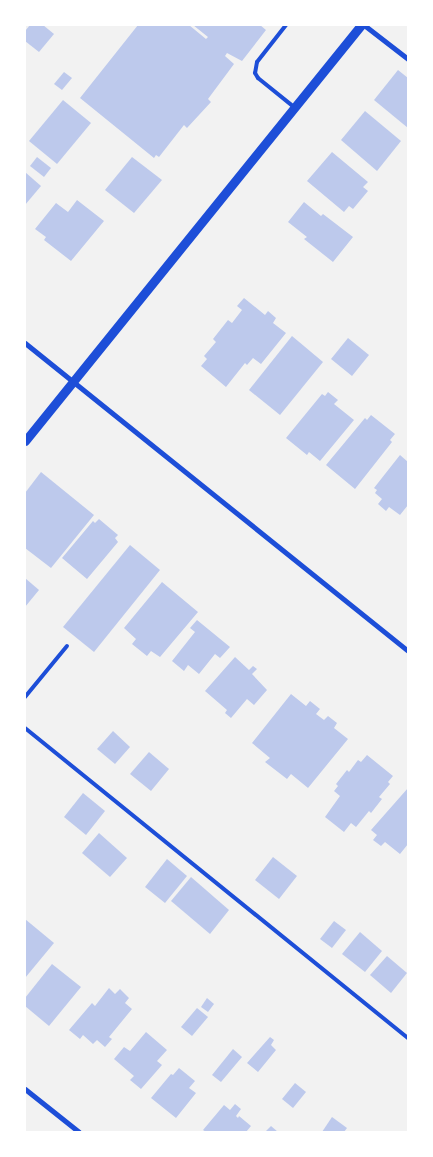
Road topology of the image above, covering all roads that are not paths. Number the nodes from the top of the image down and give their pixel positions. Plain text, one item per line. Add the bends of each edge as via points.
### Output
1 (286, 25) edge
2 (362, 25) edge
3 (408, 59) edge
4 (294, 107) junction
5 (25, 343) edge
6 (72, 382) junction
7 (25, 441) edge
8 (67, 646) dead end
9 (408, 651) edge
10 (25, 698) edge
11 (25, 729) edge
12 (408, 1038) edge
13 (25, 1089) edge
14 (79, 1132) edge

1 - 4 lane via 257,62 255,73
2 - 3 street
2 - 4 street
4 - 6 street
5 - 6 street
6 - 7 street
6 - 9 street
8 - 10 lane
11 - 12 lane
13 - 14 street

